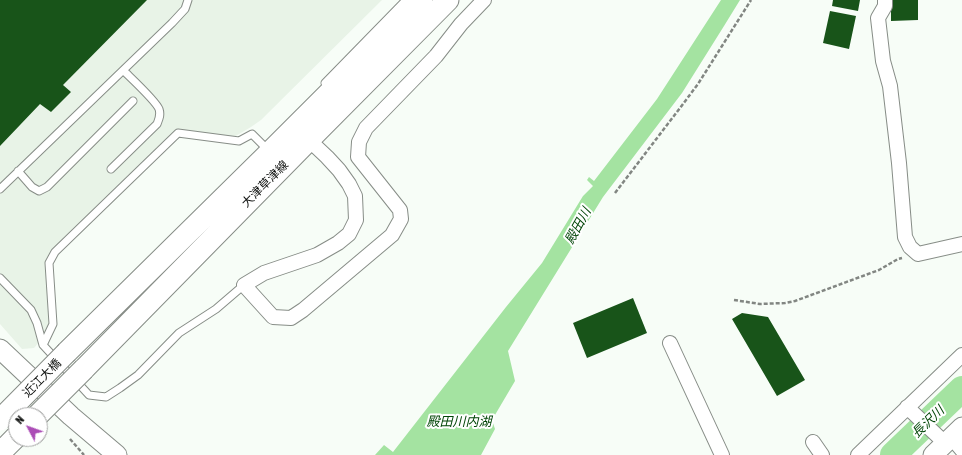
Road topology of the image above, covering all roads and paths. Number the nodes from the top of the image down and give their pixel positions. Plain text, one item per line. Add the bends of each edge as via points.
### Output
1 (188, 0) edge
2 (406, 0) edge
3 (422, 0) edge
4 (448, 0) edge
5 (484, 0) edge
6 (751, 0) edge
7 (885, 0) edge
8 (124, 70) junction
9 (319, 89) dead end
10 (311, 99) dead end
11 (133, 101) dead end
12 (304, 131) junction
13 (270, 152) junction
14 (111, 169) dead end
15 (18, 171) junction
16 (0, 189) edge
17 (615, 193) dead end
18 (962, 244) edge
19 (918, 254) junction
20 (0, 278) edge
21 (244, 285) junction
22 (734, 300) dead end
23 (670, 343) dead end
24 (43, 345) junction
25 (0, 349) edge
26 (67, 352) joint
27 (962, 355) edge
28 (84, 369) joint
29 (46, 407) edge
30 (910, 409) junction
31 (0, 420) edge
32 (813, 442) dead end
33 (949, 442) edge
34 (8, 445) edge
35 (0, 453) edge
36 (117, 455) edge
37 (722, 455) edge
38 (822, 455) edge
39 (858, 455) edge

1 - 8 lane via 172,23
2 - 9 lane
3 - 12 main road, 大津草津線
4 - 12 main road, 大津草津線
5 - 21 street via 436,56 366,128 358,142 358,157 400,210 402,219 392,235 292,318 273,318
6 - 17 path via 698,84
7 - 19 street via 885,6 878,18 883,61 890,86 905,237 910,247
8 - 14 lane via 153,100 160,116 157,124
8 - 15 lane
10 - 12 lane
11 - 15 lane via 47,187 39,191
12 - 13 main road, 大津草津線
12 - 21 street via 349,184 355,196 356,220 349,234 338,243 317,255 264,273
12 - 28 main road, 大津草津線
13 - 24 lane via 252,134 240,141 178,133 55,252 48,263 53,324
13 - 26 main road, 大津草津線
15 - 16 lane
18 - 19 street
19 - 22 path via 898,259 879,270 795,301 760,304
20 - 24 lane via 31,310 38,323
21 - 24 lane via 216,309 179,333 138,375 106,396 90,395
23 - 37 street
25 - 36 main road
26 - 31 main road, 近江大橋, bridge
27 - 30 street
28 - 29 main road, 近江大橋, bridge
30 - 33 street
30 - 39 street
32 - 38 street
34 - 35 main road

